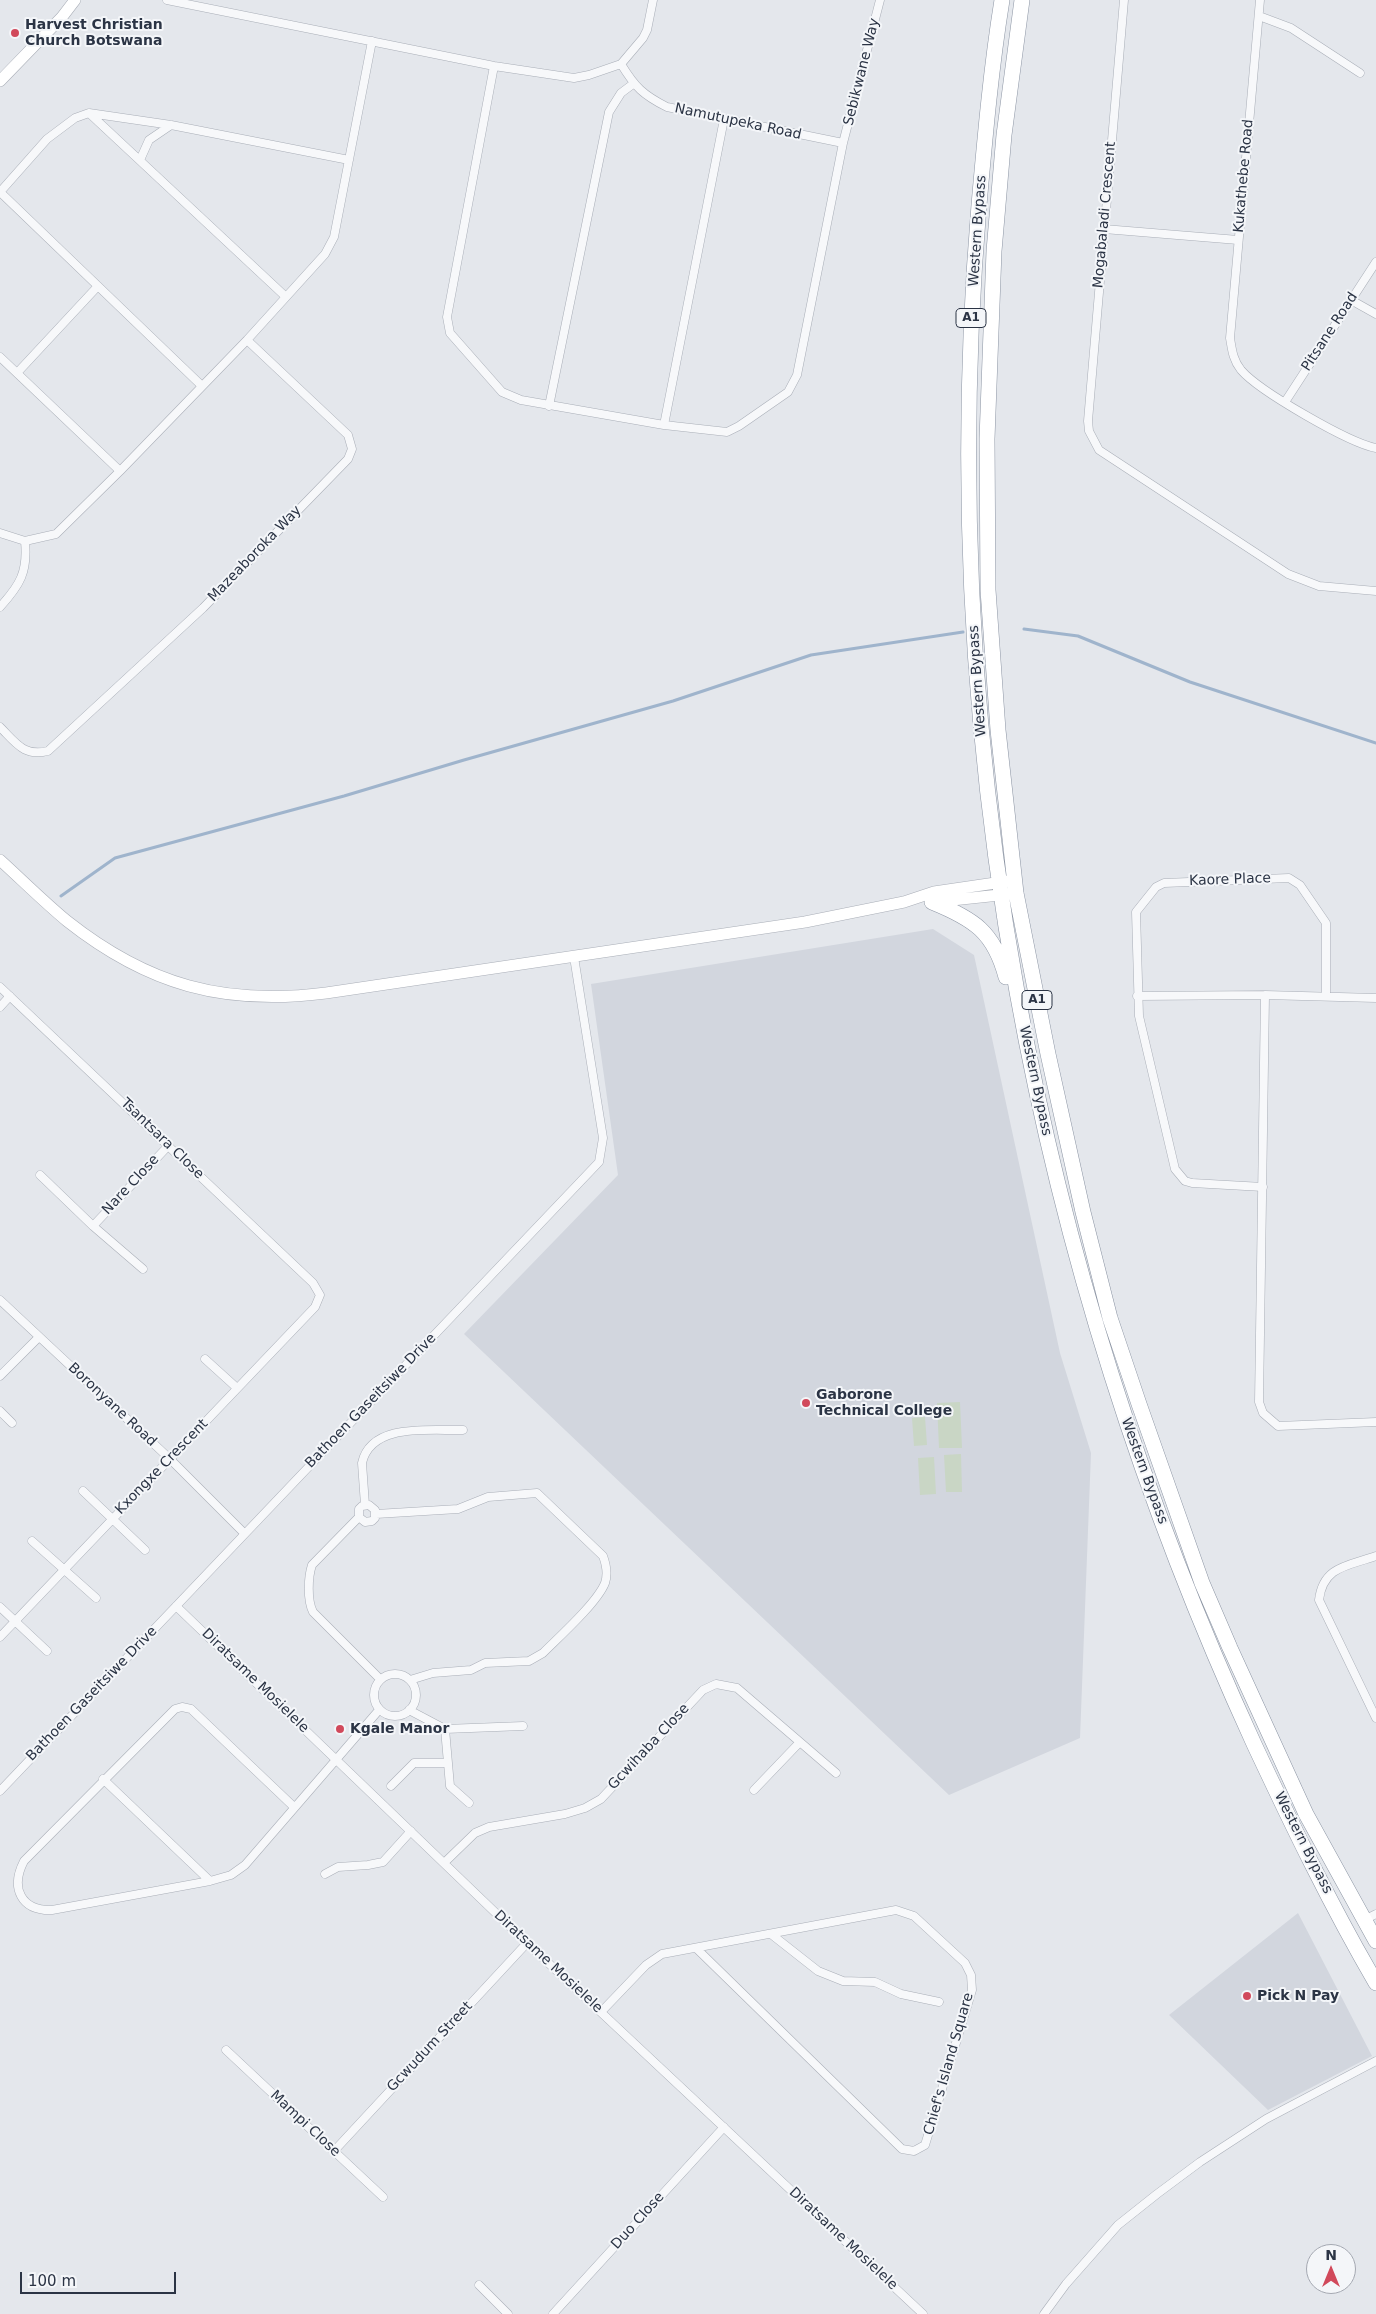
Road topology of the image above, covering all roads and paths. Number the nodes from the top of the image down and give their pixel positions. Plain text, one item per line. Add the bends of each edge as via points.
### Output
1 (75, 0) edge
2 (167, 0) edge
3 (653, 0) edge
4 (880, 0) edge
5 (1002, 0) edge
6 (1022, 0) edge
7 (1124, 0) edge
8 (1260, 0) edge
9 (1259, 16) junction
10 (372, 41) junction
11 (621, 64) junction
12 (494, 66) junction
13 (1360, 73) dead end
14 (0, 81) edge
15 (633, 84) junction
16 (89, 113) junction
17 (724, 119) junction
18 (171, 125) junction
19 (843, 144) junction
20 (140, 160) junction
21 (349, 160) junction
22 (0, 192) edge
23 (1104, 229) junction
24 (1238, 240) junction
25 (1376, 262) edge
26 (98, 286) junction
27 (286, 297) junction
28 (1351, 300) junction
29 (1376, 314) edge
30 (248, 340) junction
31 (0, 357) edge
32 (18, 373) junction
33 (202, 386) junction
34 (1285, 402) junction
35 (549, 406) junction
36 (664, 425) junction
37 (1376, 448) edge
38 (120, 471) junction
39 (0, 533) edge
40 (25, 541) junction
41 (1376, 591) edge
42 (0, 607) edge
43 (0, 727) edge
44 (0, 860) edge
45 (1016, 887) junction
46 (999, 889) junction
47 (904, 902) junction
48 (932, 902) junction
49 (574, 957) junction
50 (0, 987) edge
51 (1265, 995) junction
52 (10, 996) junction
53 (1137, 996) junction
54 (1326, 996) junction
55 (1376, 998) edge
56 (0, 1006) edge
57 (1029, 1058) junction
58 (169, 1145) junction
59 (40, 1175) dead end
60 (1263, 1187) junction
61 (93, 1226) junction
62 (143, 1269) dead end
63 (320, 1295) joint
64 (0, 1300) edge
65 (39, 1337) junction
66 (205, 1360) dead end
67 (0, 1376) edge
68 (237, 1388) junction
69 (0, 1411) edge
70 (1376, 1422) edge
71 (12, 1423) dead end
72 (463, 1430) dead end
73 (170, 1459) junction
74 (83, 1491) dead end
75 (365, 1505) junction
76 (376, 1514) junction
77 (359, 1517) junction
78 (113, 1518) junction
79 (244, 1534) junction
80 (32, 1541) dead end
81 (145, 1550) dead end
82 (1376, 1556) edge
83 (64, 1569) junction
84 (96, 1598) dead end
85 (176, 1606) junction
86 (0, 1607) edge
87 (15, 1621) junction
88 (0, 1637) edge
89 (47, 1651) dead end
90 (380, 1679) junction
91 (410, 1680) junction
92 (379, 1710) junction
93 (410, 1710) junction
94 (1376, 1718) edge
95 (523, 1726) dead end
96 (445, 1729) junction
97 (799, 1743) junction
98 (336, 1759) junction
99 (447, 1763) junction
100 (836, 1773) dead end
101 (103, 1779) junction
102 (391, 1786) dead end
103 (754, 1790) dead end
104 (0, 1791) edge
105 (469, 1803) dead end
106 (294, 1807) junction
107 (411, 1831) junction
108 (444, 1863) junction
109 (325, 1874) dead end
110 (210, 1881) junction
111 (1370, 1917) edge
112 (771, 1934) junction
113 (1376, 1941) edge
114 (527, 1943) junction
115 (696, 1948) junction
116 (1366, 1966) junction
117 (1376, 1983) edge
118 (1376, 1992) edge
119 (939, 2002) dead end
120 (601, 2012) junction
121 (226, 2050) dead end
122 (1376, 2061) edge
123 (724, 2127) junction
124 (334, 2151) junction
125 (383, 2197) dead end
126 (479, 2285) dead end
127 (508, 2314) edge
128 (553, 2314) edge
129 (923, 2314) edge
130 (1044, 2314) edge

1 - 14 street
2 - 10 street
3 - 11 street via 647,30
4 - 19 street, Sebikwane Way
5 - 46 highway, Western Bypass / A1 via 976,250 968,438 971,590 981,730
6 - 45 highway, Western Bypass / A1 via 1004,135 994,251 987,439 989,600 998,730
7 - 23 street, Mogabaladi Crescent
8 - 9 street, Kukathebe Road
9 - 13 street via 1291,28
9 - 24 street, Kukathebe Road
10 - 12 street
10 - 21 street
11 - 12 street via 574,78
11 - 15 street, Namutupeka Road
12 - 35 street, Sebikwane Way via 446,317 447,326 502,392
15 - 17 street, Namutupeka Road via 648,98 667,108
15 - 35 street via 621,94 609,112
16 - 18 street
16 - 20 street
16 - 22 street via 74,118 47,139
17 - 19 street, Namutupeka Road
17 - 36 street
18 - 20 street via 149,140
18 - 21 street
19 - 36 street, Sebikwane Way via 794,384 788,392 727,432
20 - 27 street
21 - 27 street via 334,237 325,254
22 - 26 street
23 - 24 street
23 - 41 street, Mogabaladi Crescent via 1088,421 1089,431 1099,450 1288,574 1319,586
24 - 34 street, Kukathebe Road via 1230,338 1232,352 1242,371
25 - 28 street, Pitsane Road
26 - 32 street
26 - 33 street
27 - 30 street
28 - 29 street
28 - 34 street, Pitsane Road
30 - 33 street
30 - 43 street, Mazeaboroka Way via 348,435 352,450 348,459 203,608 48,751 28,752
31 - 32 street
32 - 38 street
33 - 38 street
34 - 37 street via 1351,440
35 - 36 street, Sebikwane Way
38 - 40 street via 56,534
39 - 40 street
40 - 42 street via 27,558 23,576
44 - 49 street via 67,920 110,950 154,974 200,990 248,997 300,996
45 - 46 street
45 - 111 highway, Western Bypass / A1 via 1065,1134 1110,1318 1136,1396 1202,1583 1223,1632 1306,1814
46 - 47 street via 934,892
46 - 48 street
46 - 57 highway, Western Bypass / A1
47 - 48 street
47 - 49 street via 804,922
48 - 57 highway via 974,921 986,932 1002,961
49 - 79 street, Bathoen Gaseitsiwe Drive via 604,1138 598,1162
50 - 52 street, Tsantsara Close
51 - 53 street
51 - 54 street
51 - 60 street
52 - 56 street
52 - 58 street, Tsantsara Close
53 - 54 street, Kaore Place via 1136,912 1156,887 1164,883 1289,878 1300,885 1326,923
53 - 60 street, Kaore Place via 1141,1027 1175,1169 1192,1183
54 - 55 street
57 - 116 highway, Western Bypass / A1 via 1065,1216 1096,1328 1186,1588 1290,1821
58 - 61 street, Nare Close
58 - 63 street, Tsantsara Close via 312,1283
59 - 61 street, Nare Close
60 - 70 street via 1259,1402 1262,1413 1278,1426
61 - 62 street, Nare Close
63 - 68 street, Kxongxe Crescent via 315,1307
64 - 65 street, Boronyane Road
65 - 67 street
65 - 73 street, Boronyane Road
66 - 68 street
68 - 73 street, Kxongxe Crescent
69 - 71 street
72 - 75 street via 392,1433 381,1438 371,1446 362,1463
73 - 78 street, Kxongxe Crescent
73 - 79 street, Boronyane Road
74 - 78 street
75 - 76 street via 373,1507
75 - 77 street via 359,1509
76 - 77 street via 369,1522
76 - 91 street via 458,1509 488,1497 538,1493 603,1556 606,1563 606,1578 598,1595 537,1658 485,1663 471,1670 433,1673
77 - 90 street via 312,1565 310,1606
78 - 81 street
78 - 83 street, Kxongxe Crescent
79 - 85 street, Bathoen Gaseitsiwe Drive
80 - 83 street
82 - 94 street via 1330,1573 1320,1588 1319,1600
83 - 84 street
83 - 87 street, Kxongxe Crescent
85 - 98 street, Diratsame Mosielele
85 - 104 street, Bathoen Gaseitsiwe Drive
86 - 87 street
87 - 88 street, Kxongxe Crescent
87 - 89 street
90 - 91 street via 396,1674
90 - 92 street via 373,1694
91 - 93 street via 416,1696
92 - 93 street via 394,1716
92 - 98 street
93 - 96 street
95 - 96 street
96 - 99 street
97 - 100 street, Gcwihaba Close
97 - 103 street
97 - 108 street, Gcwihaba Close via 738,1688 716,1684 703,1690 601,1799 565,1814 489,1827 475,1833
98 - 106 street
98 - 107 street, Diratsame Mosielele
99 - 102 street via 414,1763
99 - 105 street via 450,1786
101 - 106 street via 174,1709 182,1707 190,1709
101 - 110 street
101 - 110 street via 24,1861 17,1886 28,1905 52,1910
106 - 110 street via 245,1864 230,1875
107 - 108 street, Diratsame Mosielele
107 - 109 street via 383,1862 338,1867
108 - 114 street, Diratsame Mosielele
111 - 113 highway, Western Bypass / A1
112 - 115 street, Chief's Island Square
112 - 115 street, Chief's Island Square via 896,1910 914,1916 965,1962 971,1975 972,1990 925,2145 914,2151 902,2149
112 - 119 street via 818,1971 844,1981 875,1982 901,1994
114 - 120 street, Diratsame Mosielele
114 - 124 street, Gcwudum Street
115 - 120 street, Chief's Island Square via 662,1954 646,1965
116 - 117 highway, Western Bypass / A1
116 - 118 street
120 - 123 street, Diratsame Mosielele
121 - 124 street, Mampi Close
122 - 130 street via 1266,2119 1157,2194 1118,2225
123 - 128 street, Duo Close
123 - 129 street, Diratsame Mosielele
124 - 125 street, Mampi Close
126 - 127 street

